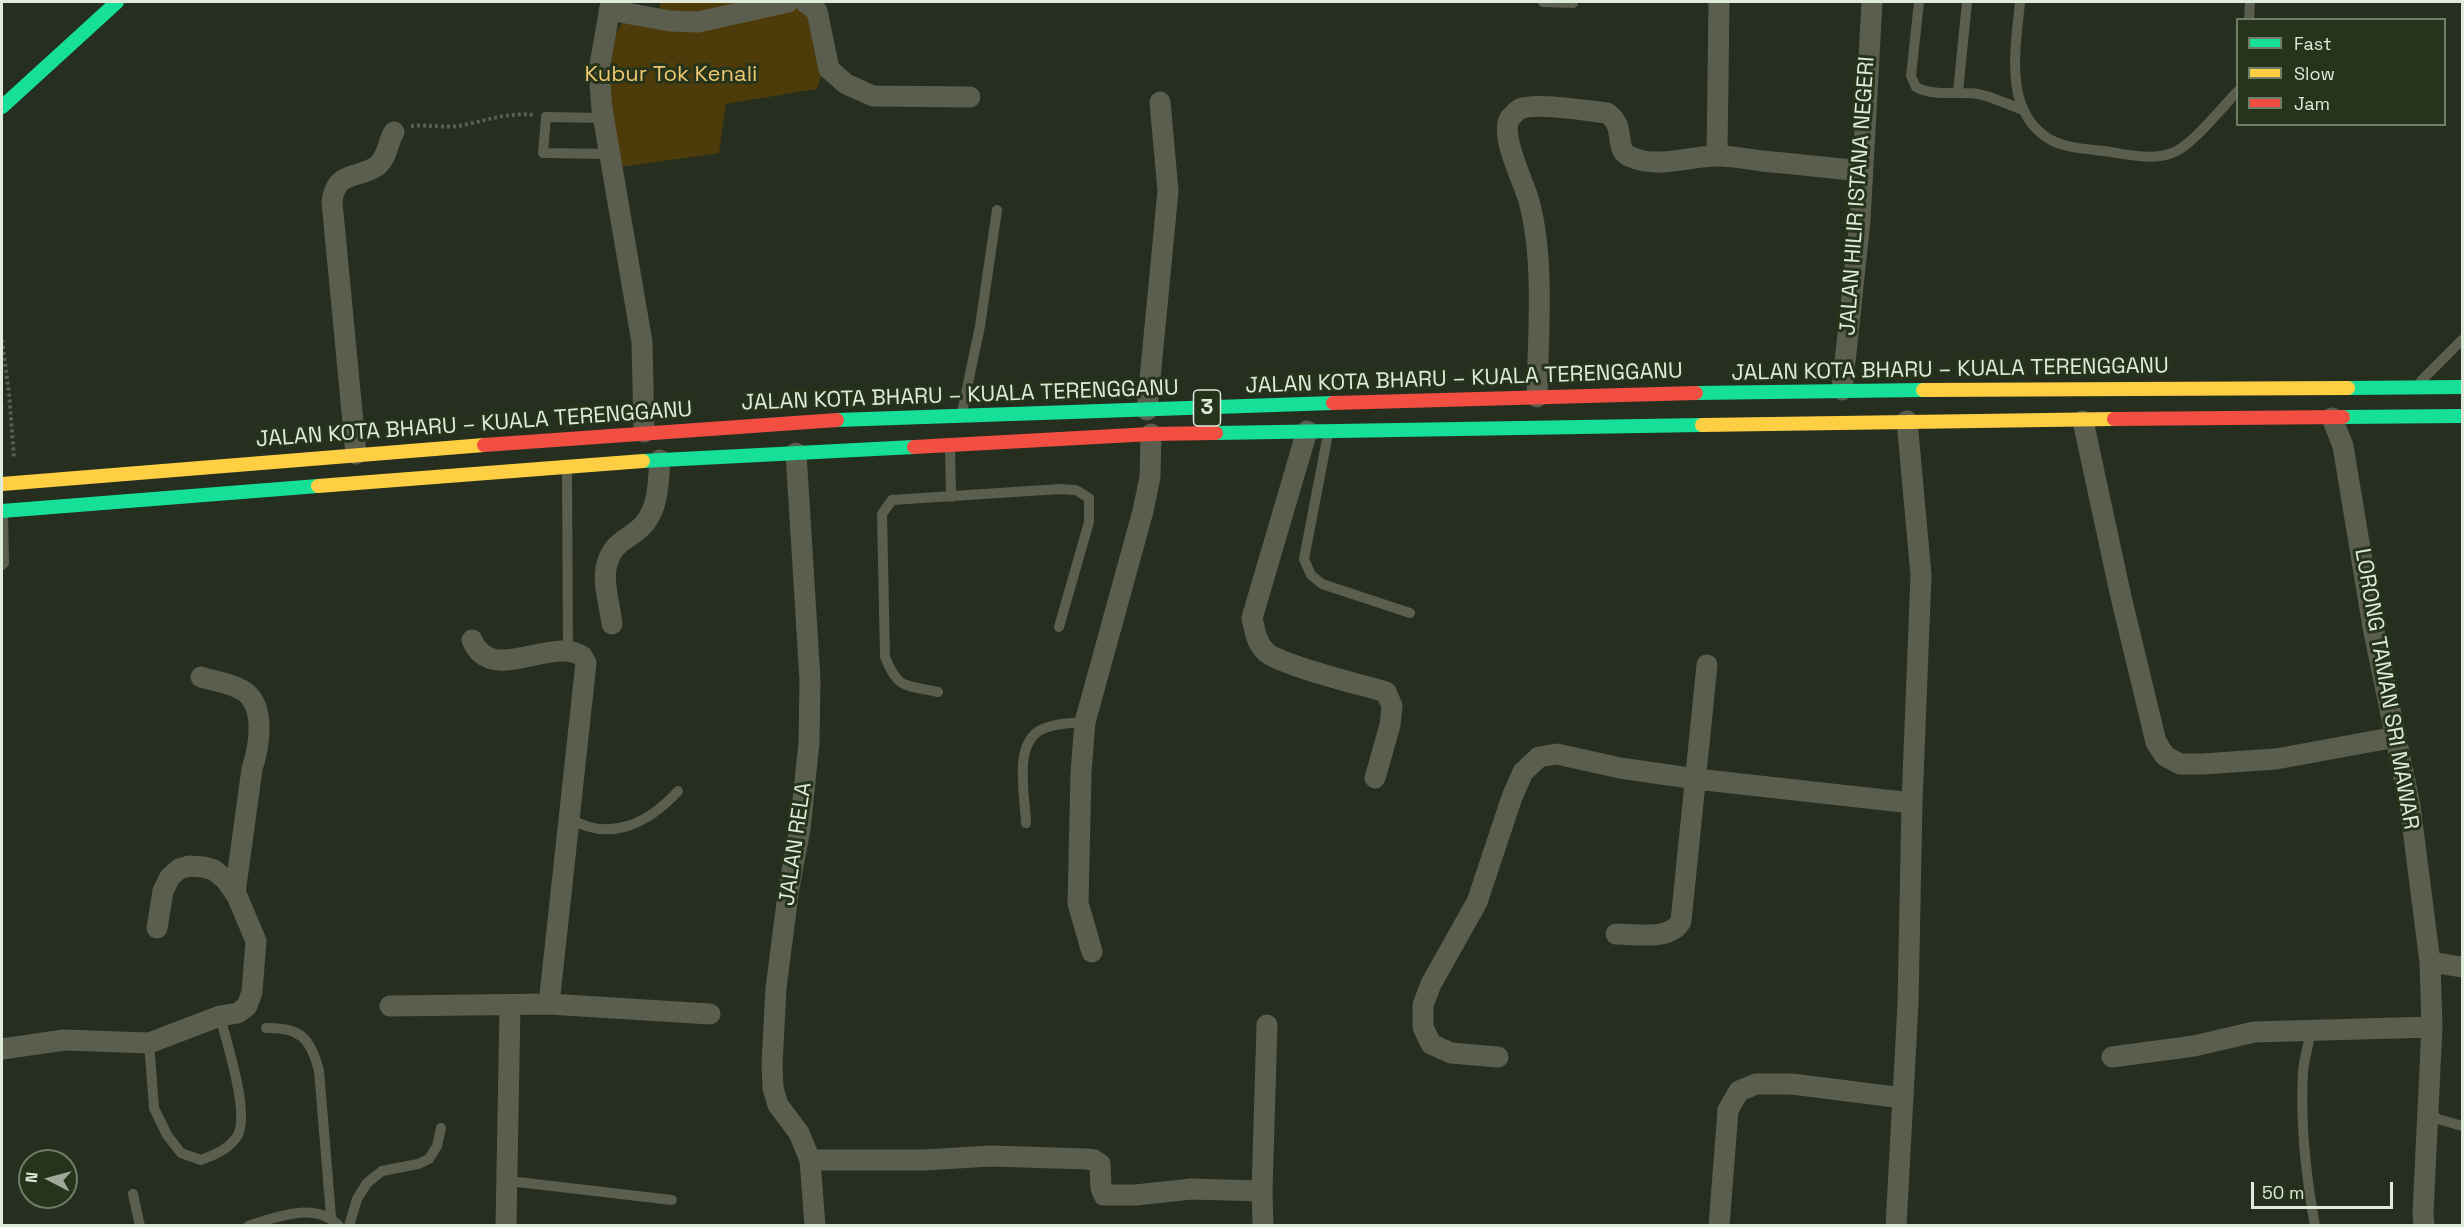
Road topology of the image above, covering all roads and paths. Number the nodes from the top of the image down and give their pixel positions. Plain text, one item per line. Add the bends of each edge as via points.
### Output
1 (117, 2) edge
2 (788, 2) edge
3 (805, 2) edge
4 (1543, 2) edge
5 (1719, 2) edge
6 (1872, 2) edge
7 (1919, 2) edge
8 (1966, 2) edge
9 (2020, 2) edge
10 (2250, 2) edge
11 (1573, 3) edge
12 (610, 6) edge
13 (2249, 18) edge
14 (1958, 92) junction
15 (2236, 93) edge
16 (970, 98) dead end
17 (1160, 102) dead end
18 (2, 107) edge
19 (2023, 110) junction
20 (546, 117) junction
21 (604, 118) junction
22 (394, 132) joint
23 (610, 154) junction
24 (1717, 156) junction
25 (1863, 171) junction
26 (997, 210) dead end
27 (2, 340) edge
28 (2463, 340) edge
29 (2415, 387) junction
30 (2463, 387) edge
31 (1842, 390) junction
32 (1537, 397) junction
33 (1147, 410) junction
34 (961, 416) junction
35 (2463, 416) edge
36 (2414, 417) junction
37 (2332, 418) junction
38 (1907, 421) junction
39 (2083, 421) junction
40 (1328, 430) junction
41 (1307, 431) junction
42 (644, 432) junction
43 (1151, 434) junction
44 (950, 444) junction
45 (796, 453) junction
46 (356, 454) junction
47 (660, 460) junction
48 (567, 467) junction
49 (16, 483) junction
50 (2, 484) edge
51 (951, 497) junction
52 (2, 510) edge
53 (2, 532) edge
54 (2, 565) edge
55 (1410, 613) dead end
56 (612, 624) dead end
57 (1059, 627) dead end
58 (472, 640) dead end
59 (568, 651) junction
60 (1707, 665) dead end
61 (201, 677) dead end
62 (938, 692) dead end
63 (1085, 722) junction
64 (2396, 737) junction
65 (1375, 778) dead end
66 (1696, 779) junction
67 (678, 791) dead end
68 (1912, 802) junction
69 (569, 818) junction
70 (1026, 823) dead end
71 (235, 893) junction
72 (157, 928) dead end
73 (1616, 934) dead end
74 (1092, 952) dead end
75 (2430, 962) junction
76 (2463, 967) edge
77 (549, 1004) junction
78 (510, 1005) junction
79 (390, 1006) dead end
80 (710, 1014) dead end
81 (220, 1016) junction
82 (1267, 1025) dead end
83 (2432, 1027) junction
84 (266, 1028) dead end
85 (2311, 1030) junction
86 (149, 1043) junction
87 (2, 1049) edge
88 (1498, 1057) dead end
89 (2112, 1058) dead end
90 (1903, 1098) junction
91 (2428, 1111) junction
92 (2463, 1126) edge
93 (441, 1128) dead end
94 (810, 1160) junction
95 (509, 1181) junction
96 (1262, 1191) junction
97 (133, 1194) dead end
98 (672, 1200) dead end
99 (331, 1216) junction
100 (140, 1226) edge
101 (248, 1226) edge
102 (339, 1226) edge
103 (349, 1226) edge
104 (506, 1226) edge
105 (815, 1226) edge
106 (1263, 1226) edge
107 (1719, 1226) edge
108 (1896, 1226) edge
109 (2315, 1226) edge
110 (2424, 1226) edge

1 - 18 main road
2 - 12 street via 698,22 670,21
3 - 16 street via 817,10 828,69 846,84 873,96
4 - 11 lane
5 - 24 street
6 - 25 street, JALAN HILIR ISTANA NEGERI
7 - 14 lane via 1911,76 1916,87 1925,92
8 - 14 lane
9 - 19 lane via 2014,59 2016,88
10 - 13 lane
12 - 21 street via 599,70
14 - 19 lane
15 - 19 lane via 2184,147 2157,156 2071,147 2037,130
17 - 33 street via 1168,191
20 - 21 lane
20 - 22 path via 518,114 462,126 404,127
20 - 23 lane via 543,153
21 - 23 street
22 - 46 street via 386,156 376,166 342,179 333,189
23 - 42 street via 642,342
24 - 25 street
24 - 32 street via 1659,162 1628,156 1620,146 1615,118 1606,113 1534,106 1520,109 1509,119 1506,133 1535,225
25 - 31 street, JALAN HILIR ISTANA NEGERI
26 - 34 lane via 980,326
27 - 49 path
28 - 29 lane
29 - 30 main road, JALAN KOTA BHARU – KUALA TERENGGANU / 3
29 - 31 main road, JALAN KOTA BHARU – KUALA TERENGGANU / 3
29 - 36 street
31 - 32 main road, JALAN KOTA BHARU – KUALA TERENGGANU / 3
32 - 33 main road, JALAN KOTA BHARU – KUALA TERENGGANU / 3
33 - 34 main road, JALAN KOTA BHARU – KUALA TERENGGANU / 3
34 - 42 main road, JALAN KOTA BHARU – KUALA TERENGGANU / 3
35 - 36 main road, JALAN KOTA BHARU – KUALA TERENGGANU / 3
36 - 37 main road, JALAN KOTA BHARU – KUALA TERENGGANU / 3
37 - 39 main road, JALAN KOTA BHARU – KUALA TERENGGANU / 3
37 - 64 street, LORONG TAMAN SRI MAWAR via 2343,446
38 - 39 main road, JALAN KOTA BHARU – KUALA TERENGGANU / 3
38 - 40 main road, JALAN KOTA BHARU – KUALA TERENGGANU / 3
38 - 68 street via 1921,574
39 - 64 street via 2153,731 2164,756 2180,764 2276,759
40 - 41 main road, JALAN KOTA BHARU – KUALA TERENGGANU / 3
40 - 55 lane via 1304,559 1311,575 1322,584
41 - 43 main road, JALAN KOTA BHARU – KUALA TERENGGANU / 3
41 - 65 street via 1252,618 1256,638 1266,652 1386,692 1392,706 1390,725
42 - 46 main road, JALAN KOTA BHARU – KUALA TERENGGANU / 3
43 - 44 main road, JALAN KOTA BHARU – KUALA TERENGGANU / 3
43 - 63 street via 1150,477 1143,511
44 - 45 main road, JALAN KOTA BHARU – KUALA TERENGGANU / 3
44 - 51 lane
45 - 47 main road, JALAN KOTA BHARU – KUALA TERENGGANU / 3
45 - 94 street, JALAN RELA via 810,680 810,743 776,988 772,1065 778,1105 799,1133
46 - 49 main road, JALAN KOTA BHARU – KUALA TERENGGANU / 3
47 - 48 main road, JALAN KOTA BHARU – KUALA TERENGGANU / 3
47 - 56 street via 653,510 644,525 622,540 609,561 605,583
48 - 52 main road, JALAN KOTA BHARU – KUALA TERENGGANU / 3
48 - 59 lane
49 - 50 main road, JALAN KOTA BHARU – KUALA TERENGGANU / 3
51 - 57 lane via 1059,489 1076,490 1089,498 1089,522
51 - 62 lane via 892,500 882,514 885,657 893,677 905,685
52 - 53 lane
52 - 54 lane
58 - 59 street via 476,650 497,660
59 - 69 street via 582,656 587,670
60 - 66 street
61 - 71 street via 243,690 253,703 260,724
63 - 70 lane via 1048,727 1028,740 1023,753
63 - 74 street via 1078,903
64 - 75 street, LORONG TAMAN SRI MAWAR via 2410,806
66 - 68 street
66 - 73 street via 1682,913 1677,928 1666,933
66 - 88 street via 1557,754 1539,757 1523,772 1478,902 1423,1005 1423,1027 1431,1044 1450,1053
67 - 69 lane via 634,825 599,830
68 - 90 street
69 - 77 street
71 - 72 street via 214,870 189,866 179,869 163,891
71 - 81 street via 256,941 252,992 247,1006
75 - 76 street
75 - 83 street, LORONG TAMAN SRI MAWAR
77 - 78 street
77 - 80 street
78 - 79 street
78 - 95 street
81 - 86 street
81 - 86 lane via 243,1114 238,1137 220,1153 201,1160 181,1153 167,1135 154,1108
82 - 96 street
83 - 85 street
83 - 91 street, LORONG TAMAN SRI MAWAR
84 - 99 lane via 298,1033 315,1053
85 - 89 street via 2254,1032
85 - 109 lane via 2303,1070 2302,1117
86 - 87 street via 64,1040
90 - 107 street via 1792,1084 1756,1084 1739,1091 1728,1110
90 - 108 street
91 - 92 lane via 2438,1119
91 - 110 street, LORONG TAMAN SRI MAWAR
93 - 103 lane via 429,1159 382,1171 367,1183 357,1199
94 - 96 street via 991,1156 1086,1159 1100,1164 1104,1195 1191,1189
94 - 105 street, JALAN RELA
95 - 98 lane
95 - 104 street
96 - 106 street
97 - 100 lane
99 - 101 lane via 295,1212
99 - 102 lane

